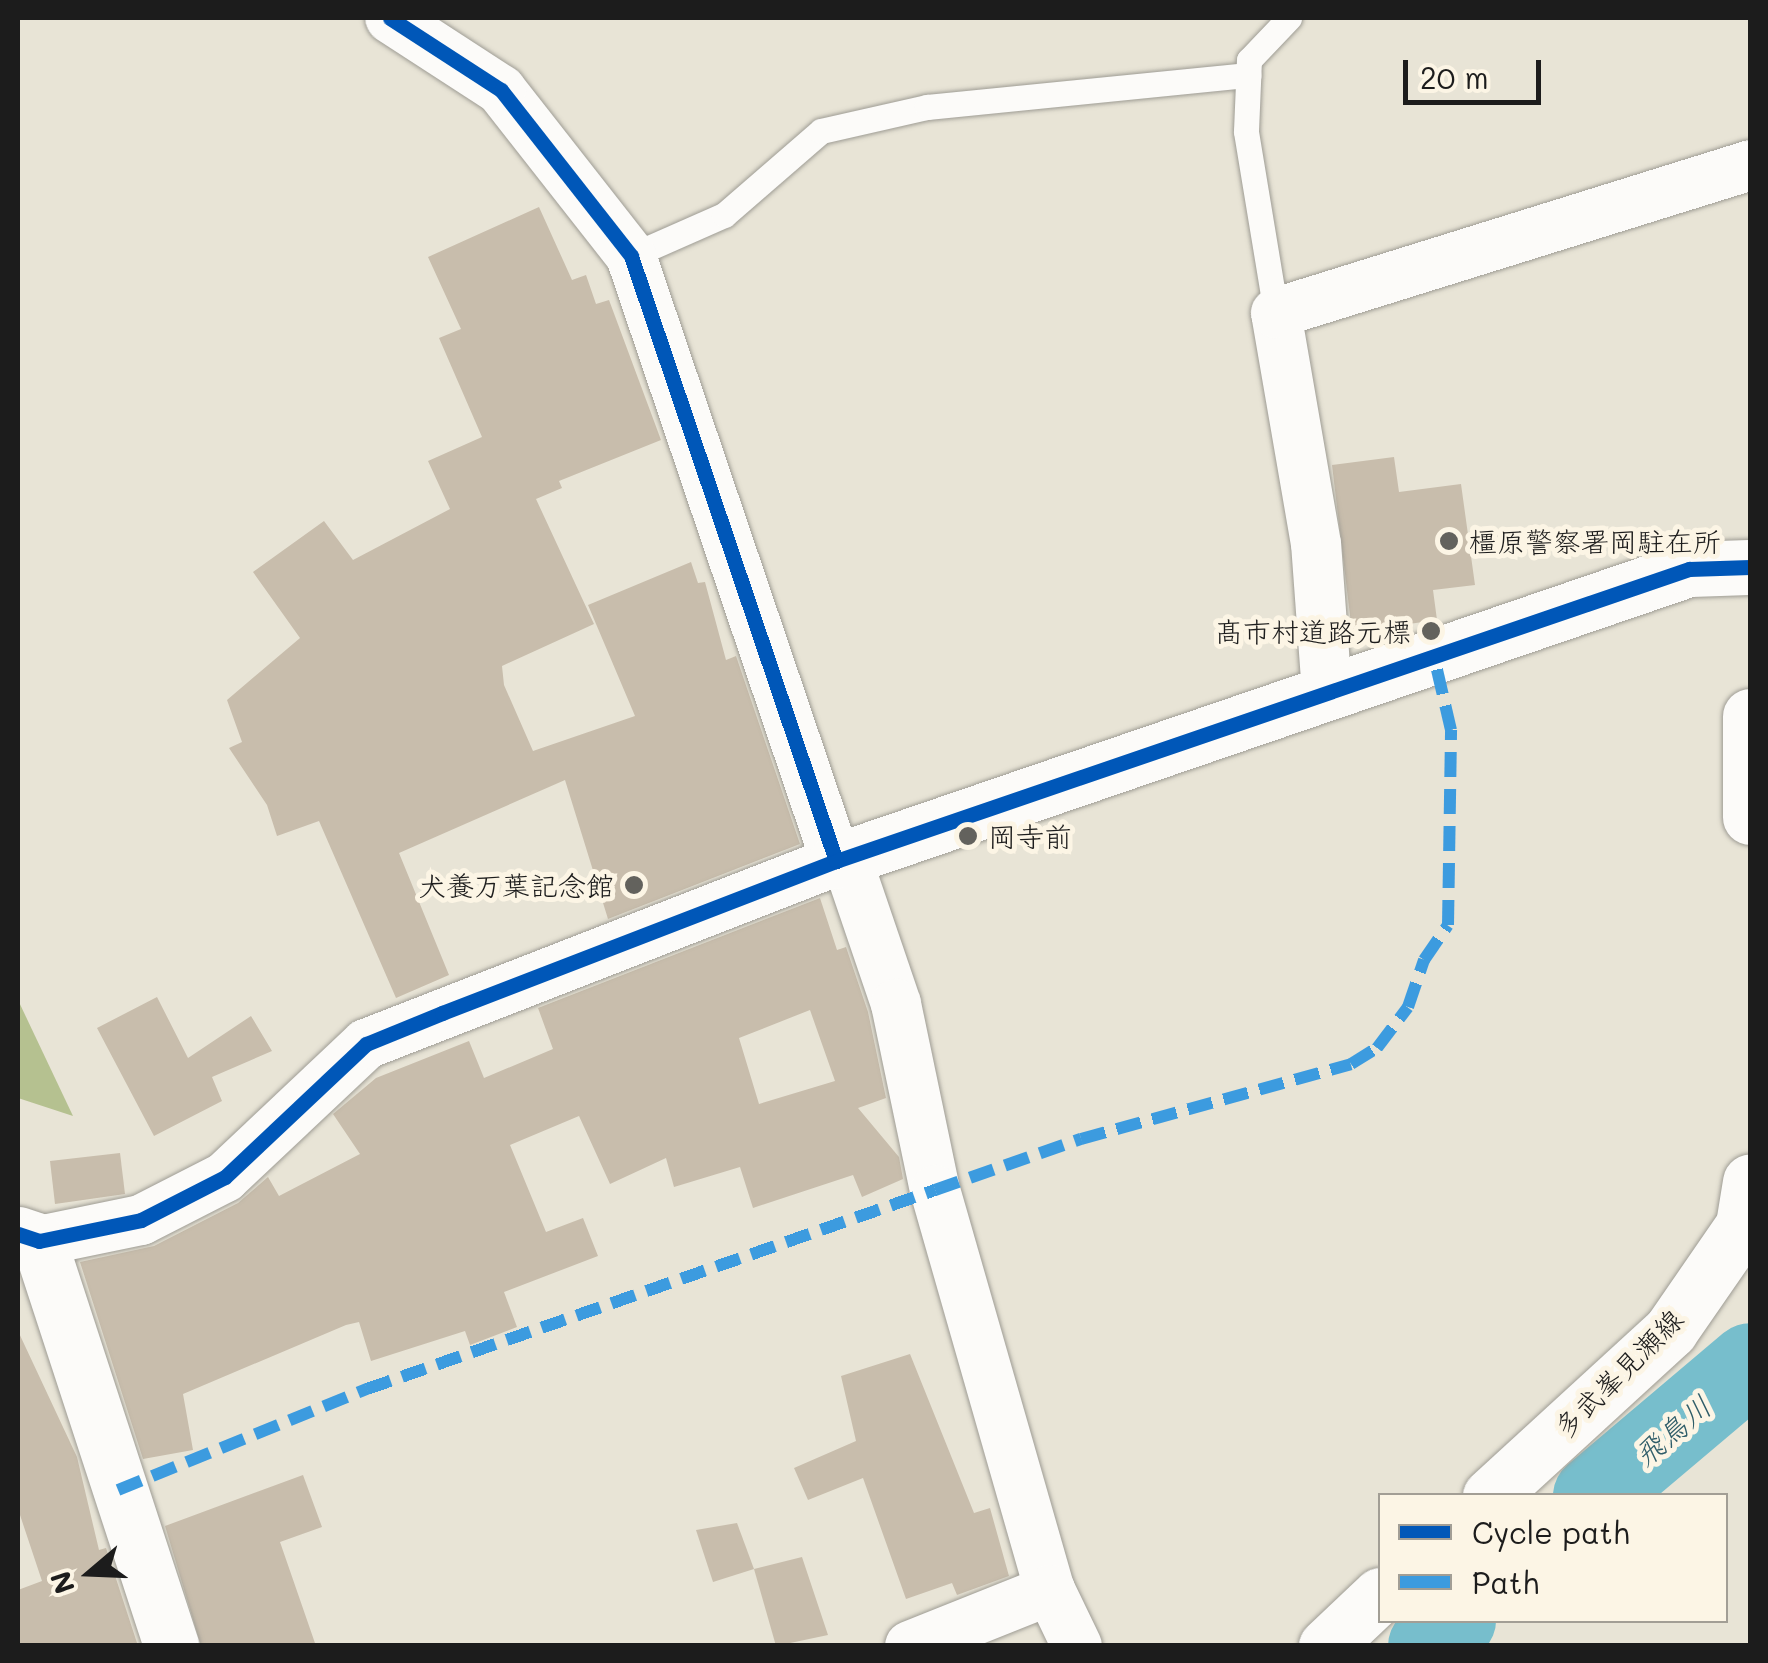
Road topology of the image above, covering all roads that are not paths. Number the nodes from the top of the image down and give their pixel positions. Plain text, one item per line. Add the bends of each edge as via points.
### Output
1 (390, 18) edge
2 (1288, 18) edge
3 (1248, 75) junction
4 (1750, 165) edge
5 (631, 256) junction
6 (1276, 313) junction
7 (1750, 567) edge
8 (1327, 693) junction
9 (1750, 716) edge
10 (1750, 817) edge
11 (841, 859) junction
12 (1750, 1182) edge
13 (28, 1238) edge
14 (1493, 1493) edge
15 (1050, 1590) junction
16 (1378, 1598) edge
17 (171, 1646) edge
18 (910, 1646) edge
19 (1077, 1646) edge
20 (1326, 1646) edge

1 - 5 street via 501,90
2 - 3 lane via 1249,60
3 - 5 lane via 928,107 821,131 724,215
3 - 6 lane via 1246,131
4 - 6 street
5 - 11 street
6 - 8 street via 1316,544
7 - 8 street via 1689,569
8 - 11 street
9 - 10 street
11 - 13 street via 366,1044 226,1177 141,1220
11 - 15 street via 896,1004 936,1190
12 - 14 street, 多武峯見瀬線 via 1742,1224 1670,1331
13 - 17 street
15 - 18 street
15 - 19 street
16 - 20 street

